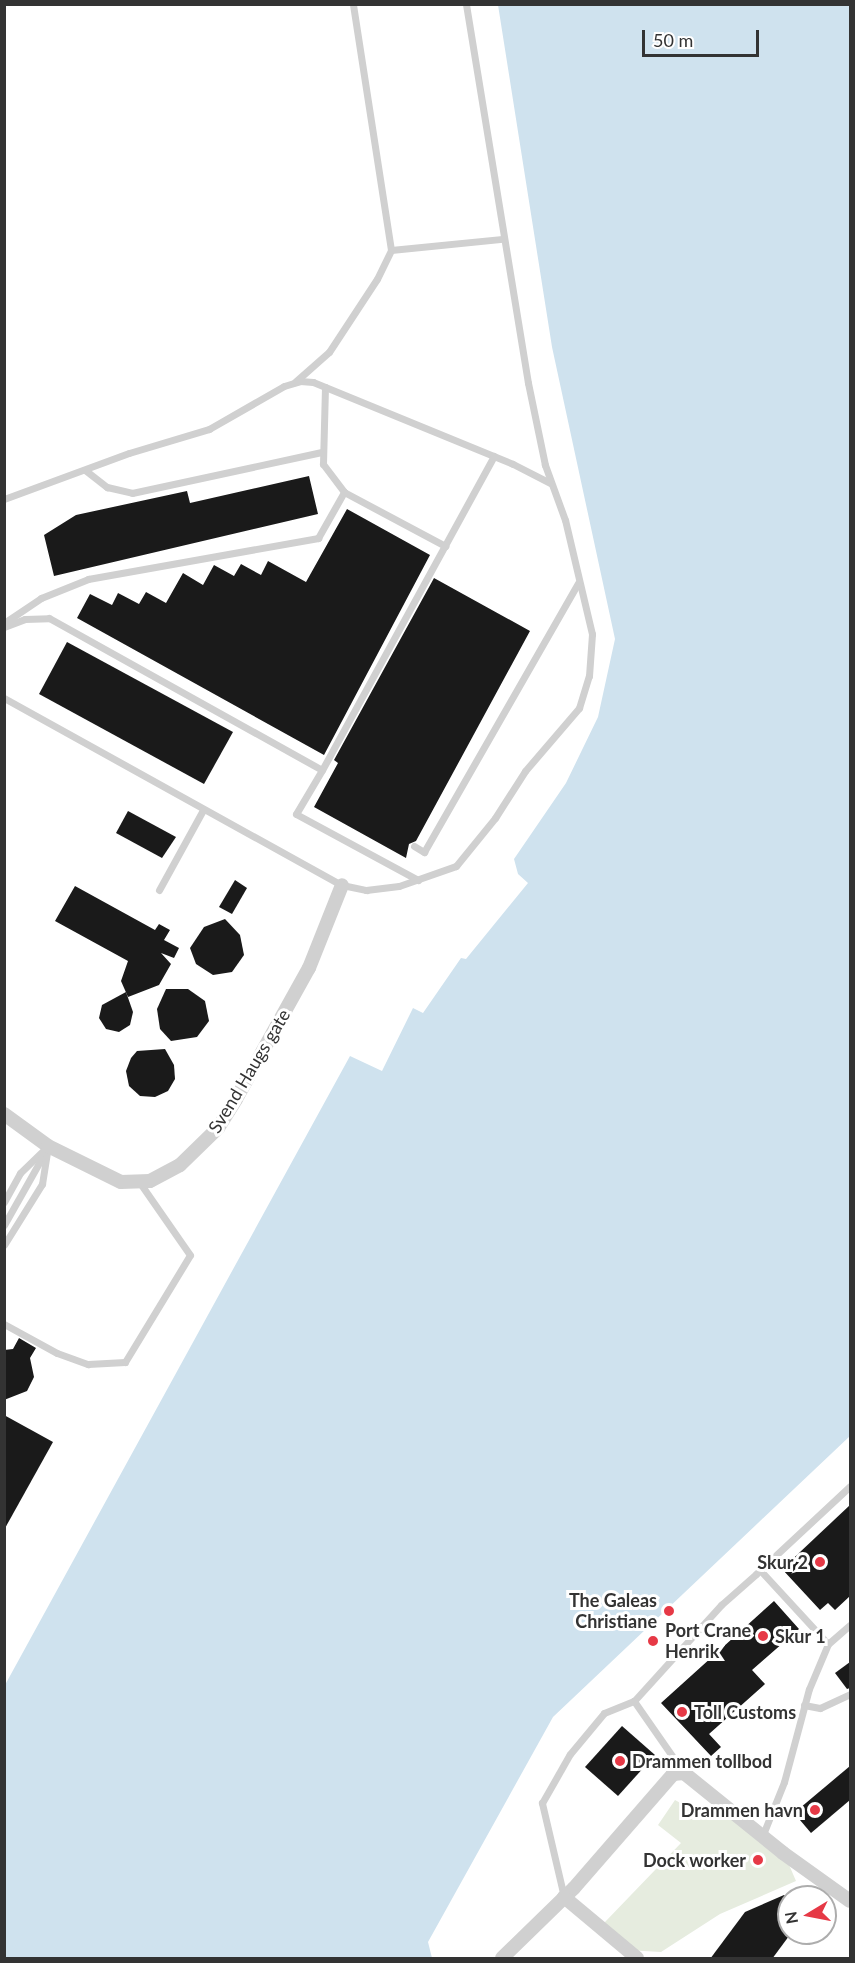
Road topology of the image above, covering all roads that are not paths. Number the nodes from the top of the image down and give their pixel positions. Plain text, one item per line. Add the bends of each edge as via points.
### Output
1 (353, 4) edge
2 (466, 4) edge
3 (502, 239) junction
4 (391, 250) junction
5 (295, 382) junction
6 (325, 387) junction
7 (322, 452) junction
8 (494, 456) junction
9 (85, 470) junction
10 (550, 483) junction
11 (344, 492) junction
12 (4, 499) edge
13 (445, 546) junction
14 (578, 583) junction
15 (4, 625) edge
16 (4, 698) edge
17 (322, 770) junction
18 (202, 810) junction
19 (414, 846) dead end
20 (418, 880) junction
21 (342, 885) junction
22 (159, 890) dead end
23 (4, 1114) edge
24 (48, 1146) junction
25 (140, 1183) junction
26 (4, 1202) edge
27 (4, 1225) edge
28 (4, 1245) edge
29 (4, 1324) edge
30 (850, 1486) edge
31 (760, 1570) junction
32 (850, 1625) edge
33 (828, 1644) junction
34 (850, 1694) edge
35 (634, 1701) junction
36 (804, 1705) junction
37 (684, 1773) junction
38 (762, 1837) junction
39 (564, 1897) junction
40 (850, 1901) edge
41 (502, 1959) edge
42 (638, 1959) edge

1 - 4 lane
2 - 3 lane
3 - 4 lane
3 - 10 lane
4 - 5 lane via 377,279 329,352
5 - 6 lane
5 - 9 lane via 209,429
6 - 7 lane
6 - 8 lane
7 - 9 lane via 132,493 106,487
7 - 11 lane via 323,464
8 - 10 lane
8 - 13 lane
9 - 12 lane
10 - 14 lane via 565,520
11 - 13 lane
11 - 15 lane via 318,538 88,579 41,598
13 - 17 lane
14 - 19 lane via 424,852
14 - 20 lane via 592,634 589,676 579,708 525,771 495,818 456,866
15 - 17 lane via 49,618
16 - 18 lane
17 - 20 lane via 296,814
18 - 21 lane
18 - 22 lane
20 - 21 lane via 366,890
21 - 25 street, Svend Haugs gate via 309,968 218,1128 180,1166
23 - 24 street
24 - 25 street via 121,1182
24 - 26 lane via 20,1173
24 - 27 lane
24 - 28 lane via 42,1184
25 - 29 lane via 190,1255 124,1362 88,1364 57,1353
30 - 31 lane
31 - 33 lane
31 - 35 lane via 721,1605
32 - 33 lane
33 - 36 lane
34 - 36 lane via 820,1708
35 - 37 lane
35 - 39 lane via 604,1713 570,1754 542,1803
36 - 38 lane via 784,1782
37 - 38 street
37 - 39 street via 673,1774
38 - 40 street
39 - 41 street
39 - 42 street

